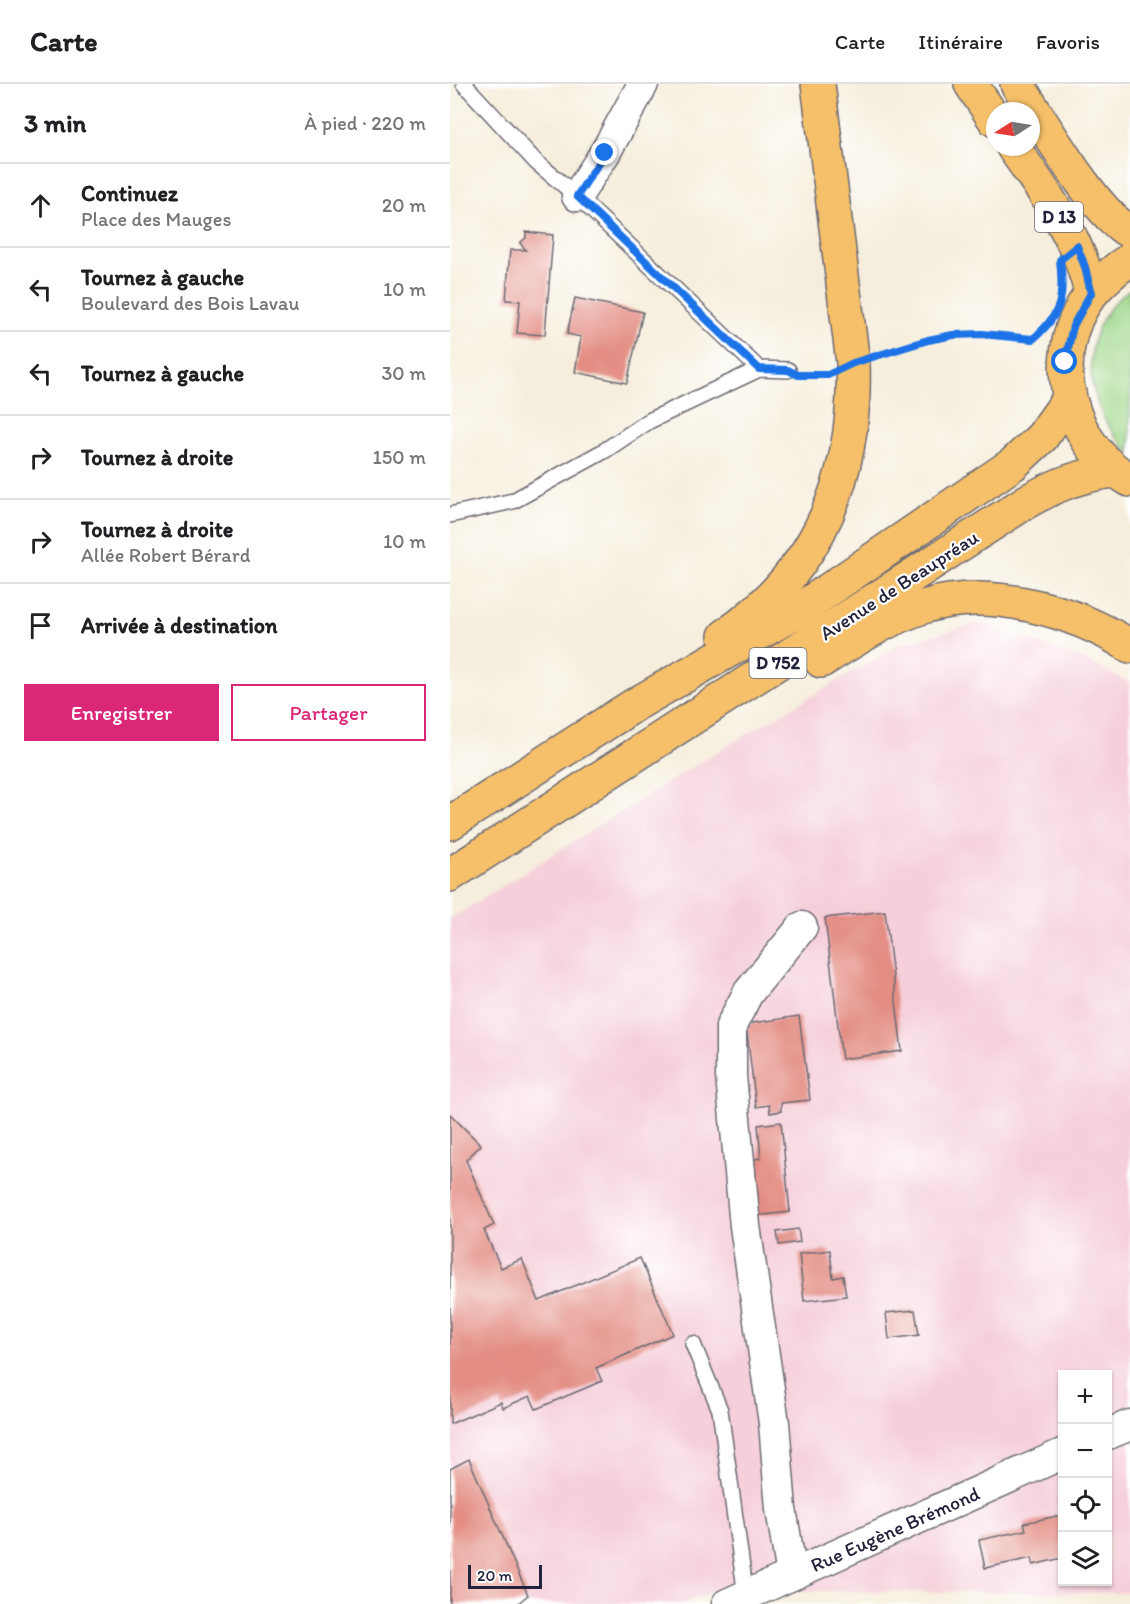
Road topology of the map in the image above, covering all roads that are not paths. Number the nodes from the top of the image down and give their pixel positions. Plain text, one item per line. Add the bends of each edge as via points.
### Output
1 (464, 84) edge
2 (643, 84) edge
3 (818, 84) edge
4 (971, 84) edge
5 (1017, 84) edge
6 (986, 106) edge
7 (1020, 156) edge
8 (577, 196) junction
9 (1130, 232) edge
10 (1130, 260) edge
11 (1091, 293) junction
12 (759, 369) junction
13 (788, 370) road end
14 (1069, 399) junction
15 (1122, 476) edge
16 (450, 515) edge
17 (1130, 646) edge
18 (636, 704) junction
19 (537, 820) junction
20 (450, 823) edge
21 (450, 875) edge
22 (802, 927) dead end
23 (693, 1344) dead end
24 (1130, 1425) edge
25 (1112, 1432) edge
26 (1058, 1456) edge
27 (792, 1575) junction
28 (736, 1600) edge

1 - 8 lane via 536,162
2 - 8 street
3 - 18 main road via 853,363 850,443 841,481 817,537 785,581 736,628 659,682
4 - 6 main road
5 - 9 main road, D 13 via 1093,197 1116,225
7 - 11 main road, D 13 via 1077,246
8 - 12 lane
10 - 11 main road
11 - 14 main road via 1073,326 1065,362
12 - 13 lane
12 - 16 lane via 649,421 513,501
14 - 15 main road via 1085,439
14 - 18 main road, Avenue de Beaupréau / D 752 via 1042,437 1013,464 796,612
15 - 19 main road, Avenue de Beaupréau / D 752 via 1083,475 1026,502
17 - 19 main road via 1089,625 1041,609 990,600 923,607 848,644 595,794
18 - 20 main road, Avenue de Beaupréau / D 752
19 - 21 main road, Avenue de Beaupréau / D 752
22 - 27 street via 748,993 731,1026 731,1076 745,1226
23 - 28 lane via 720,1410
24 - 25 street
26 - 27 street, Rue Eugène Brémond
27 - 28 street, Rue Eugène Brémond

